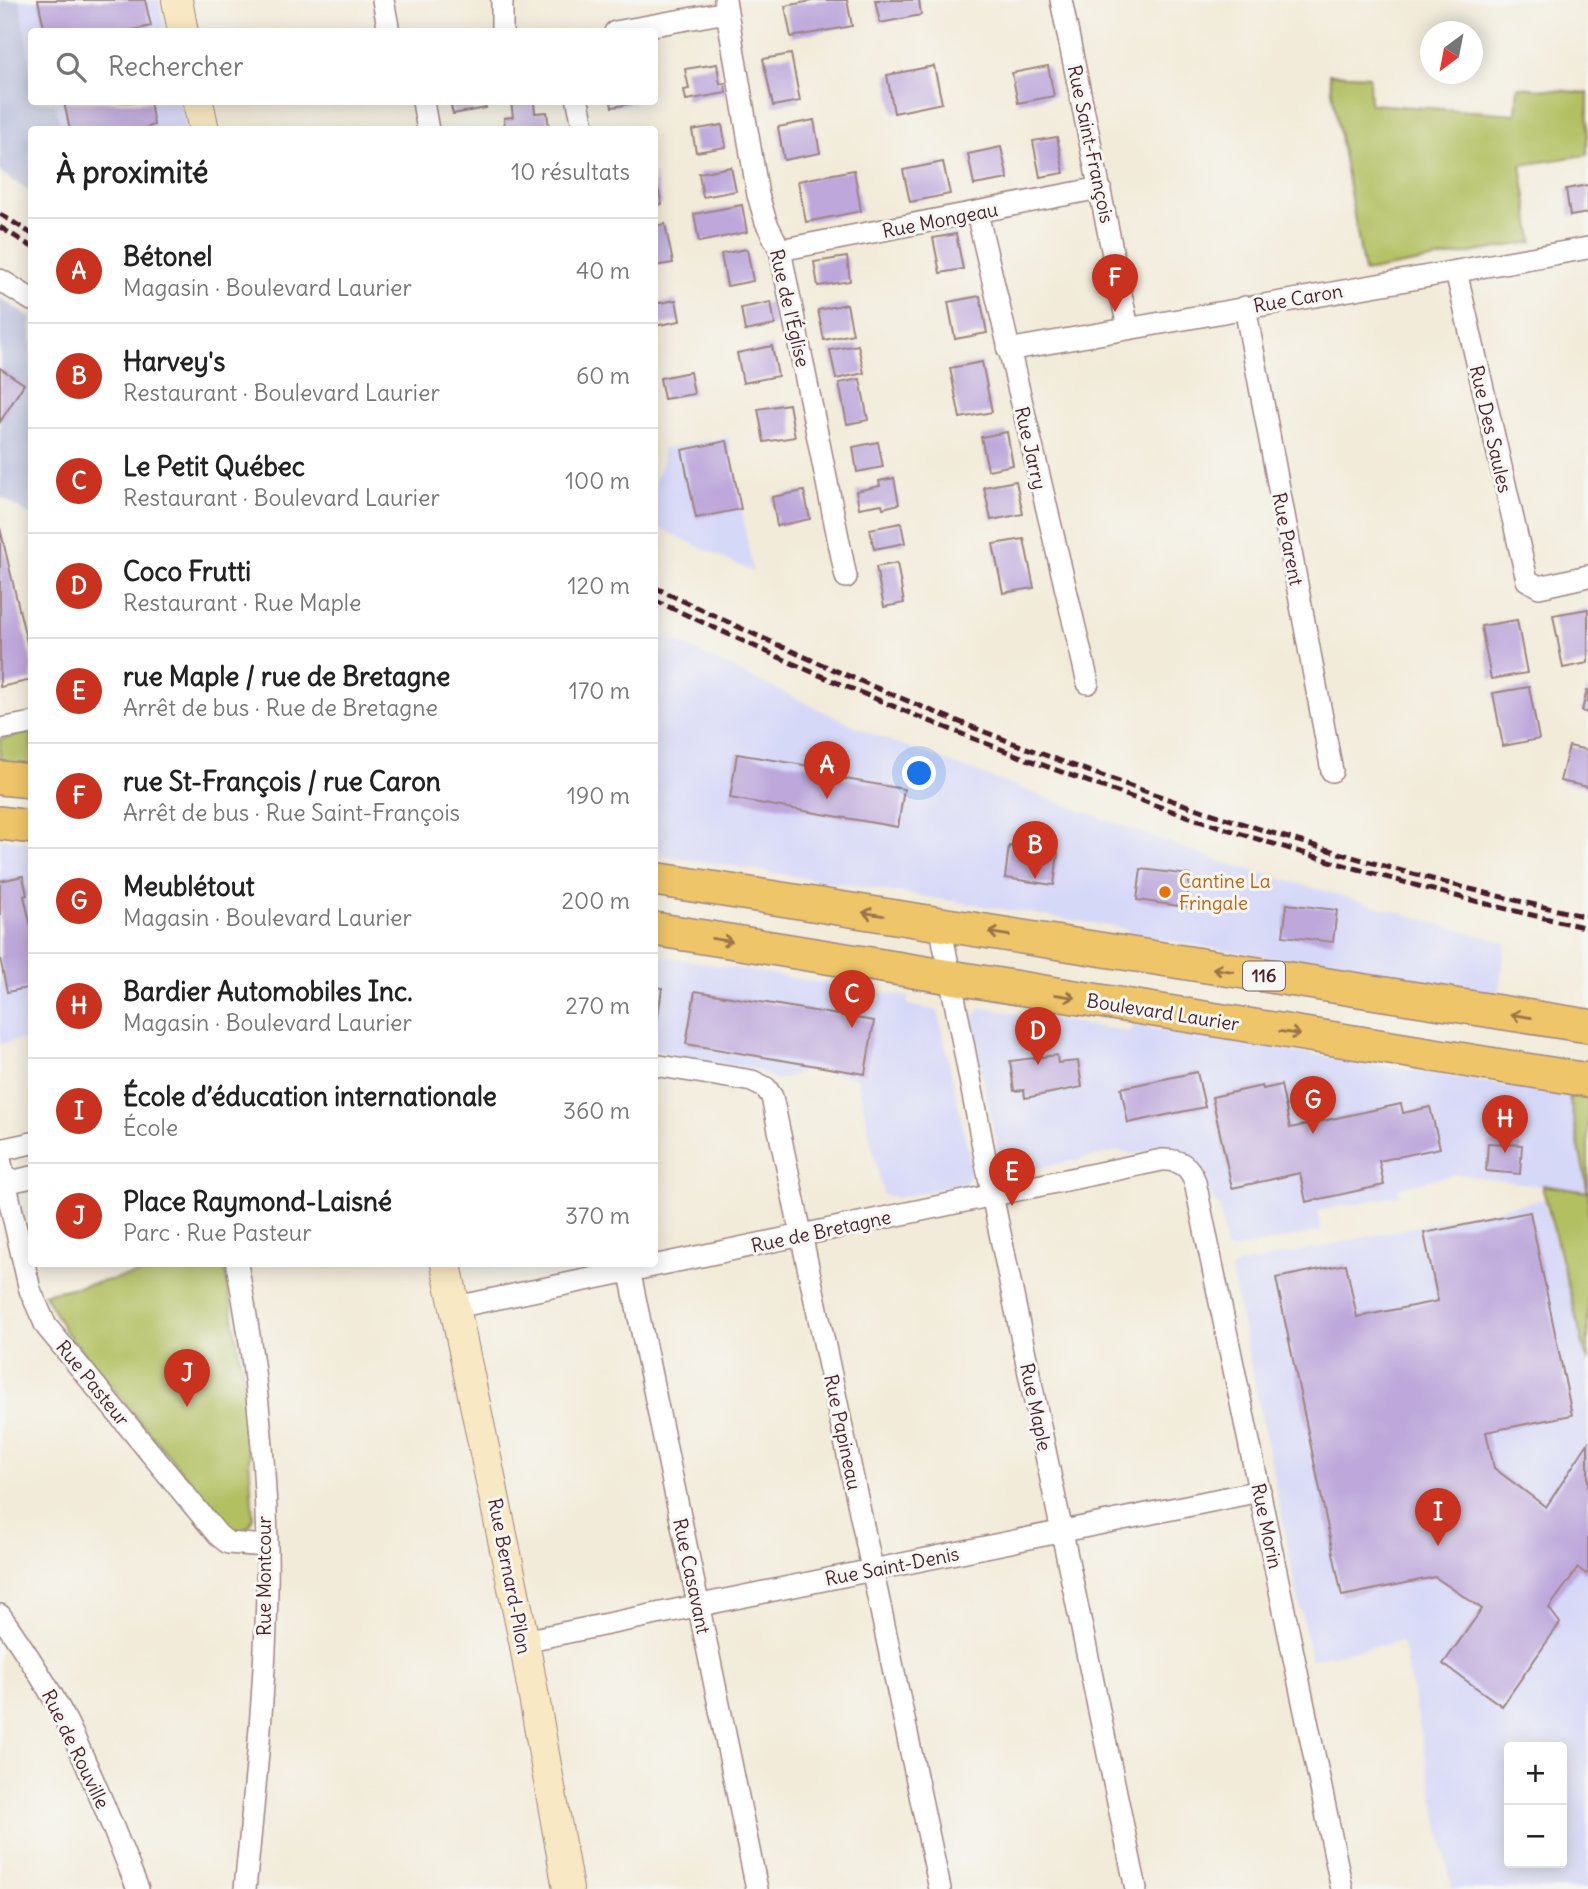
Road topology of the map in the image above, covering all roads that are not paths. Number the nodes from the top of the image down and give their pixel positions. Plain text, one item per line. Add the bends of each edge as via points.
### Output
1 (177, 0) edge
2 (383, 0) edge
3 (502, 0) edge
4 (1061, 0) edge
5 (726, 6) edge
6 (182, 28) edge
7 (387, 28) edge
8 (502, 28) edge
9 (632, 28) edge
10 (199, 105) edge
11 (424, 105) edge
12 (579, 105) edge
13 (203, 126) edge
14 (427, 126) edge
15 (583, 126) edge
16 (1100, 188) junction
17 (977, 213) junction
18 (1588, 248) edge
19 (780, 250) junction
20 (1456, 271) junction
21 (0, 280) edge
22 (28, 298) edge
23 (1245, 307) junction
24 (1128, 328) junction
25 (1008, 350) junction
26 (1588, 576) edge
27 (846, 577) dead end
28 (1088, 682) dead end
29 (28, 724) edge
30 (0, 729) edge
31 (1332, 771) dead end
32 (0, 778) edge
33 (28, 781) edge
34 (0, 823) edge
35 (28, 826) edge
36 (658, 880) edge
37 (940, 925) junction
38 (658, 930) edge
39 (949, 978) junction
40 (1588, 1027) edge
41 (658, 1066) edge
42 (1588, 1080) edge
43 (28, 1144) edge
44 (0, 1150) edge
45 (0, 1159) edge
46 (1185, 1165) joint
47 (28, 1178) edge
48 (3, 1183) edge
49 (993, 1195) junction
50 (801, 1236) junction
51 (658, 1262) edge
52 (238, 1267) edge
53 (447, 1267) edge
54 (628, 1267) edge
55 (456, 1307) junction
56 (1260, 1491) junction
57 (1062, 1533) junction
58 (266, 1546) junction
59 (872, 1570) junction
60 (698, 1606) junction
61 (0, 1615) edge
62 (524, 1641) junction
63 (138, 1889) edge
64 (245, 1889) edge
65 (568, 1889) edge
66 (757, 1889) edge
67 (940, 1889) edge
68 (1136, 1889) edge
69 (1342, 1889) edge

1 - 6 main road
2 - 7 street
3 - 8 street
4 - 16 street, Rue Saint-François
5 - 9 street
5 - 19 street, Rue de l'Église via 758,195
10 - 13 main road
11 - 14 street
12 - 15 street
16 - 17 street, Rue Mongeau
16 - 24 street, Rue Saint-François
17 - 19 street, Rue Mongeau
17 - 25 street, Rue Jarry
18 - 20 street, Rue Caron
19 - 27 street, Rue de l'Église
20 - 23 street, Rue Caron
20 - 26 street, Rue Des Saules via 1525,577 1542,587
21 - 22 street
23 - 24 street, Rue Caron
23 - 31 street, Rue Parent
24 - 25 street, Rue Caron
25 - 28 street, Rue Jarry
29 - 30 street
32 - 33 main road
34 - 35 main road
37 -> 36 main road, 116
37 - 39 street, Rue Maple
40 -> 37 main road, 116
38 -> 39 main road, Boulevard Laurier
39 -> 42 main road, Boulevard Laurier
39 - 49 street, Rue Maple
41 - 50 street, Rue Papineau via 752,1081 766,1088 774,1105
43 - 44 street
45 - 48 street, Rue Pasteur
46 - 49 street, Rue de Bretagne via 1162,1160
46 - 56 street, Rue Morin via 1195,1182
47 - 48 street
48 - 58 street, Rue Pasteur via 30,1290 55,1338 218,1535 228,1543
49 - 50 street, Rue de Bretagne
49 - 57 street, Rue Maple
50 - 51 street, Rue de Bretagne
50 - 59 street, Rue Papineau
52 - 58 street, Rue Montcour via 261,1438
53 - 55 main road, Rue Bernard-Pilon
54 - 55 street, Rue de Bretagne
54 - 60 street, Rue Casavant
55 - 62 main road, Rue Bernard-Pilon
56 - 57 street, Rue Saint-Denis
56 - 69 street, Rue Morin
57 - 59 street, Rue Saint-Denis
57 - 68 street, Rue Maple
58 - 64 street, Rue Montcour via 261,1708
59 - 60 street, Rue Saint-Denis
59 - 67 street, Rue Papineau
60 - 62 street, Rue Saint-Denis
60 - 66 street, Rue Casavant
61 - 63 street, Rue de Rouville via 64,1718
62 - 65 main road, Rue Bernard-Pilon

